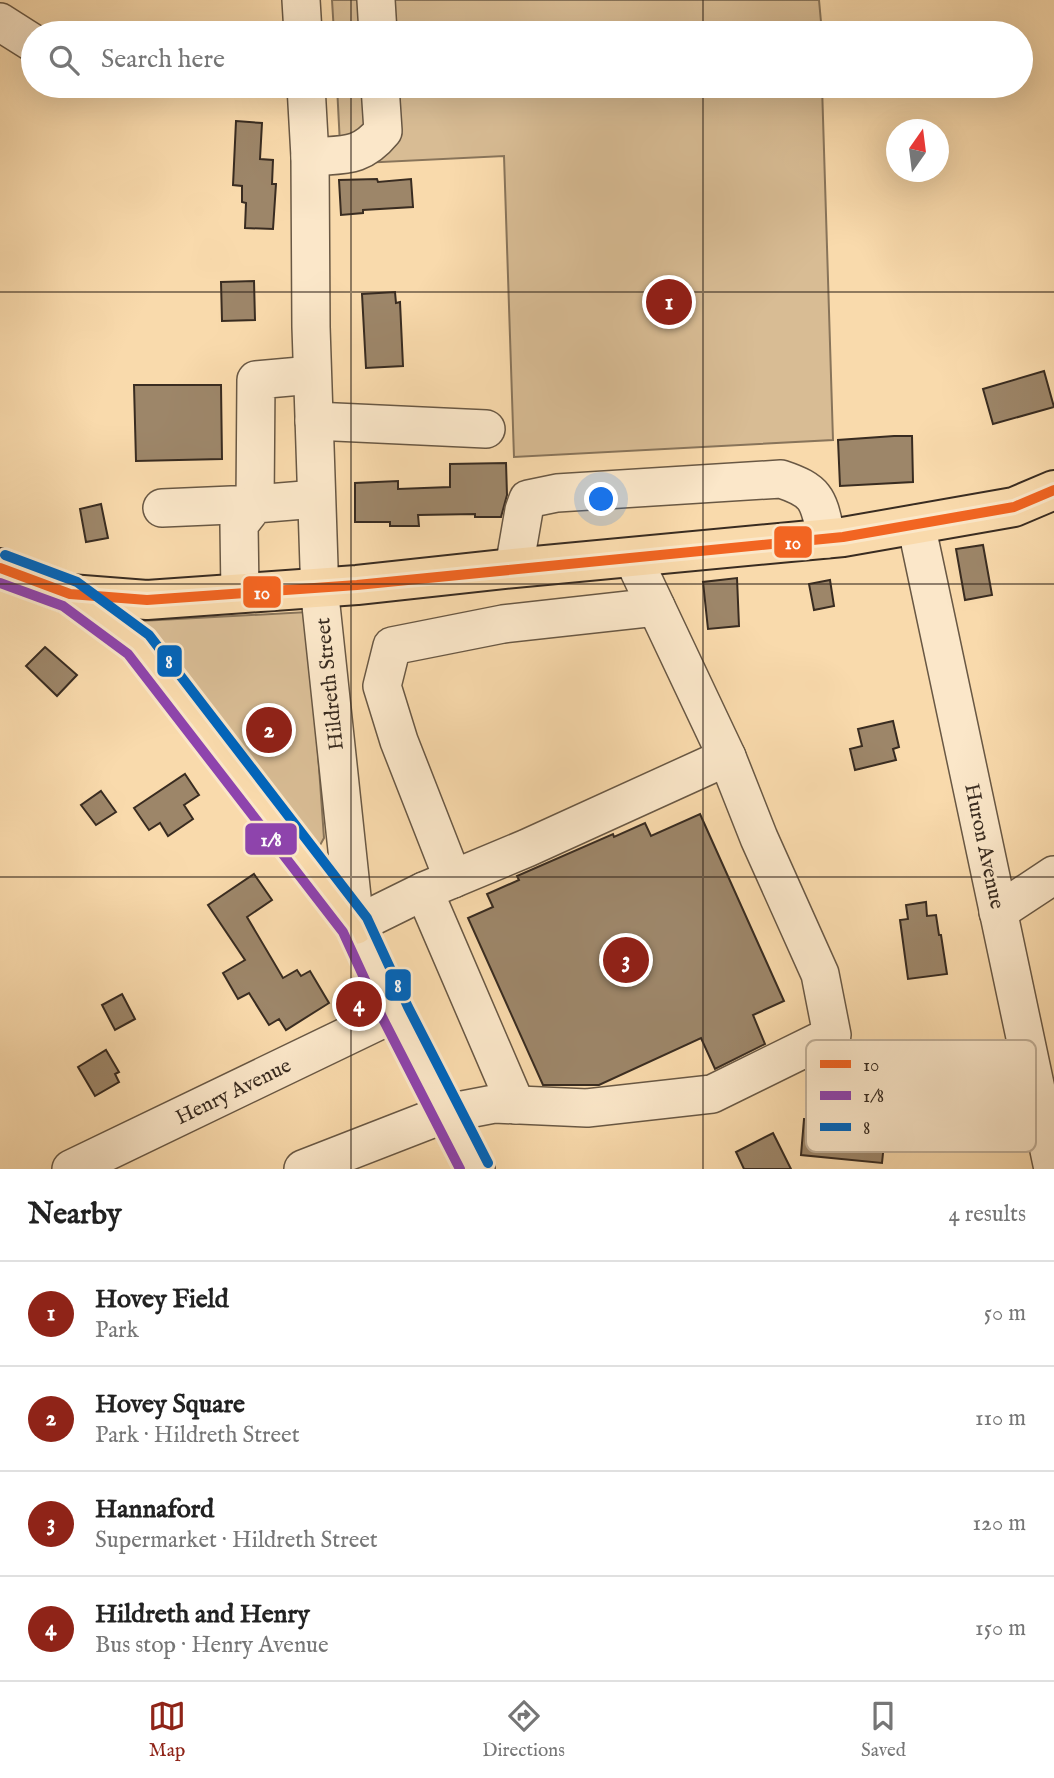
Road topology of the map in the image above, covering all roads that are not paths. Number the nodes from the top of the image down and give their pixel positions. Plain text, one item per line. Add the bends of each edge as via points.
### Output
1 (301, 0) edge
2 (376, 0) edge
3 (302, 21) edge
4 (377, 21) edge
5 (0, 22) edge
6 (21, 35) edge
7 (307, 98) edge
8 (381, 98) edge
9 (310, 157) junction
10 (312, 375) junction
11 (314, 421) junction
12 (486, 429) dead end
13 (1054, 489) edge
14 (316, 499) junction
15 (255, 504) junction
16 (162, 508) dead end
17 (916, 524) junction
18 (827, 538) junction
19 (633, 558) junction
20 (0, 568) edge
21 (514, 568) junction
22 (319, 587) junction
23 (240, 593) junction
24 (71, 594) junction
25 (656, 607) junction
26 (727, 757) junction
27 (1054, 875) edge
28 (438, 885) junction
29 (999, 912) junction
30 (355, 925) junction
31 (395, 1013) junction
32 (822, 1040) edge
33 (1026, 1040) edge
34 (806, 1048) edge
35 (1036, 1088) edge
36 (516, 1105) junction
37 (447, 1113) junction
38 (71, 1169) edge
39 (303, 1169) edge
40 (476, 1169) edge
41 (1053, 1169) edge

1 - 3 street
2 - 4 street
5 - 6 street
7 - 9 street, Hildreth Street
8 - 9 street via 383,131 371,146 353,153
9 - 10 street, Hildreth Street
10 - 11 street, Hildreth Street
10 - 15 street via 256,380
11 - 12 street
11 - 14 street, Hildreth Street
13 - 17 main road via 1014,507
14 - 15 street
14 - 22 street, Hildreth Street
15 - 16 street
15 - 23 street via 239,525
17 - 18 main road
17 - 29 street, Huron Avenue
18 - 19 main road
18 - 21 street via 818,501 803,486 781,479 557,493 528,499
19 - 21 main road
19 - 25 street
20 - 24 main road
21 - 22 main road
22 - 23 main road
22 - 30 street, Hildreth Street
23 - 24 main road via 147,600
24 - 30 main road via 138,644
25 - 26 street
25 - 28 street via 503,624 392,646 382,686
26 - 28 street
26 - 32 street via 820,974 832,1035
27 - 29 street
28 - 30 street
28 - 36 street
29 - 33 street, Huron Avenue
30 - 31 street, Hildreth Street
31 - 37 street, Hildreth Street
31 - 38 street, Henry Avenue
34 - 36 street via 712,1094 587,1108
35 - 41 street, Huron Avenue
36 - 37 street via 494,1104
37 - 39 street
37 - 40 street, Hildreth Street

